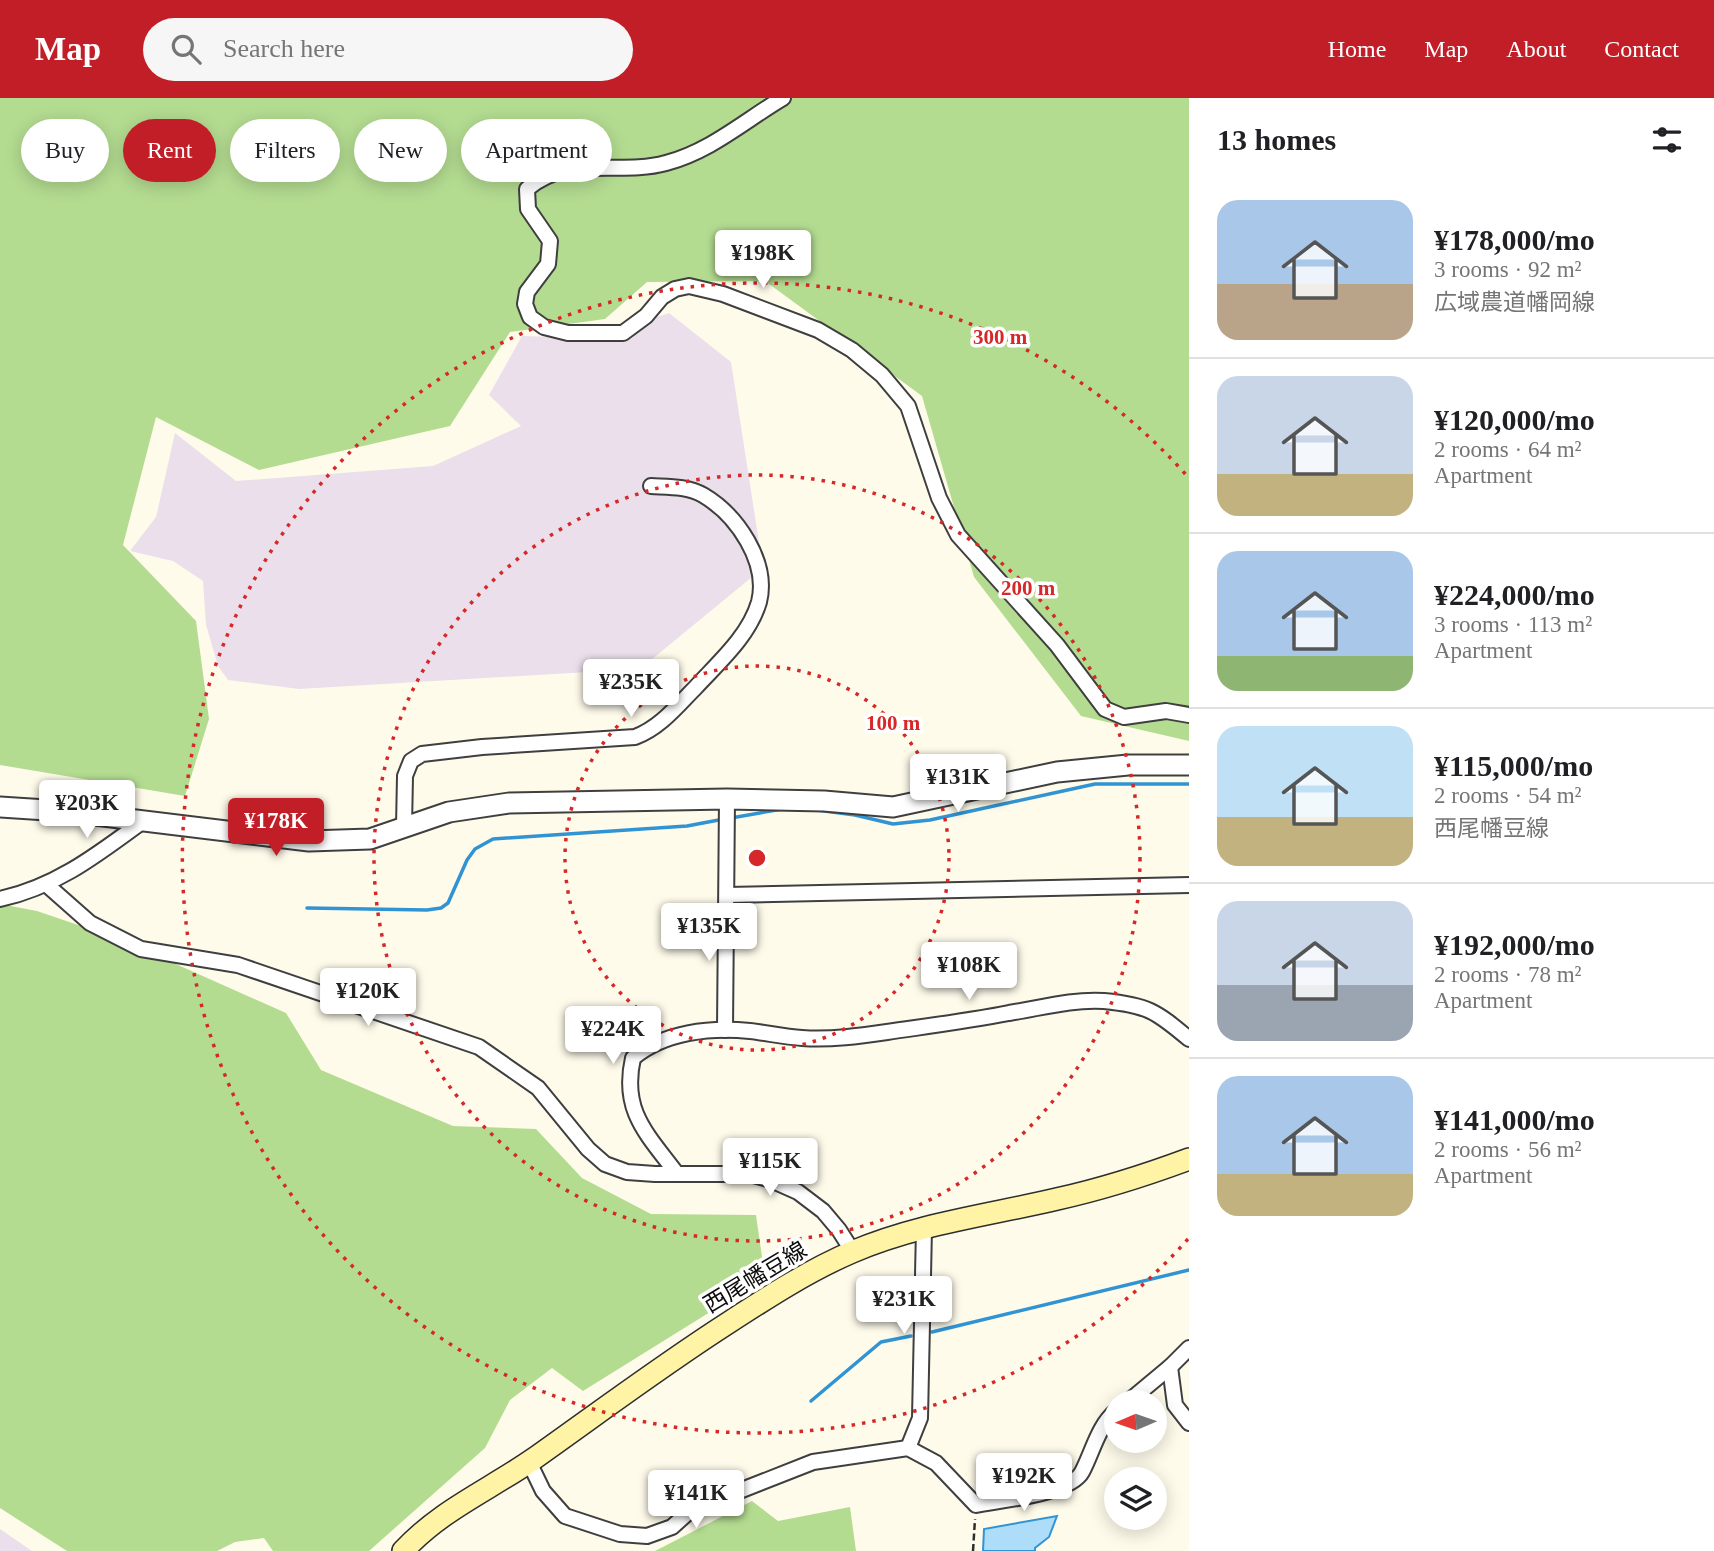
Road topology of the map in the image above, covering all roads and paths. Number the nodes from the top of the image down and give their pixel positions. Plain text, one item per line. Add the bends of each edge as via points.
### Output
1 (783, 98) edge
2 (651, 486) dead end
3 (1189, 715) edge
4 (1189, 765) edge
5 (727, 805) junction
6 (0, 807) edge
7 (144, 821) junction
8 (404, 827) junction
9 (47, 885) junction
10 (1189, 886) edge
11 (727, 895) junction
12 (0, 899) edge
13 (725, 1030) junction
14 (1189, 1039) edge
15 (1189, 1159) edge
16 (677, 1174) junction
17 (924, 1228) junction
18 (853, 1252) junction
19 (1189, 1348) edge
20 (1170, 1367) junction
21 (1142, 1390) edge
22 (1189, 1423) edge
23 (1104, 1424) edge
24 (908, 1448) junction
25 (529, 1462) junction
26 (976, 1505) junction
27 (403, 1551) edge
28 (973, 1551) edge

1 - 3 street via 709,147 666,163 553,172 527,188 528,209 550,241 548,264 527,292 530,317 544,327 568,333 623,332 662,298 689,286 818,330 852,350 882,375 908,406 934,487 958,535 1057,645 1105,709 1124,717 1166,711
2 - 8 street via 682,487 703,495 730,517 749,545 762,584 745,632 646,733 422,754 411,761 405,776
4 - 5 street via 1057,772 892,807 824,801
5 - 8 street via 509,803 449,812
5 - 11 street
6 - 7 street
7 - 8 street via 309,841 370,839
7 - 9 street
9 - 12 street
9 - 16 street via 90,923 133,946 238,965 479,1047 538,1088 605,1164 627,1172
10 - 11 street
11 - 13 street
13 - 14 street via 803,1038 864,1036 1065,1001 1102,1001 1144,1006
13 - 16 street via 662,1040 633,1058 629,1100 642,1127
15 - 17 main road, 西尾幡豆線 via 1060,1198
16 - 18 street via 750,1174 771,1180 798,1192 823,1211
17 - 18 main road, 西尾幡豆線
17 - 24 street via 920,1418
18 - 25 main road, 西尾幡豆線 via 786,1284
19 - 20 street
20 - 21 street
20 - 22 street via 1175,1405
23 - 26 street via 1080,1475 1061,1488
24 - 25 street via 813,1462 691,1510 672,1527 647,1536 620,1534 565,1516 543,1492
24 - 26 street via 936,1463
25 - 27 main road, 西尾幡豆線 via 451,1508
26 - 28 path

